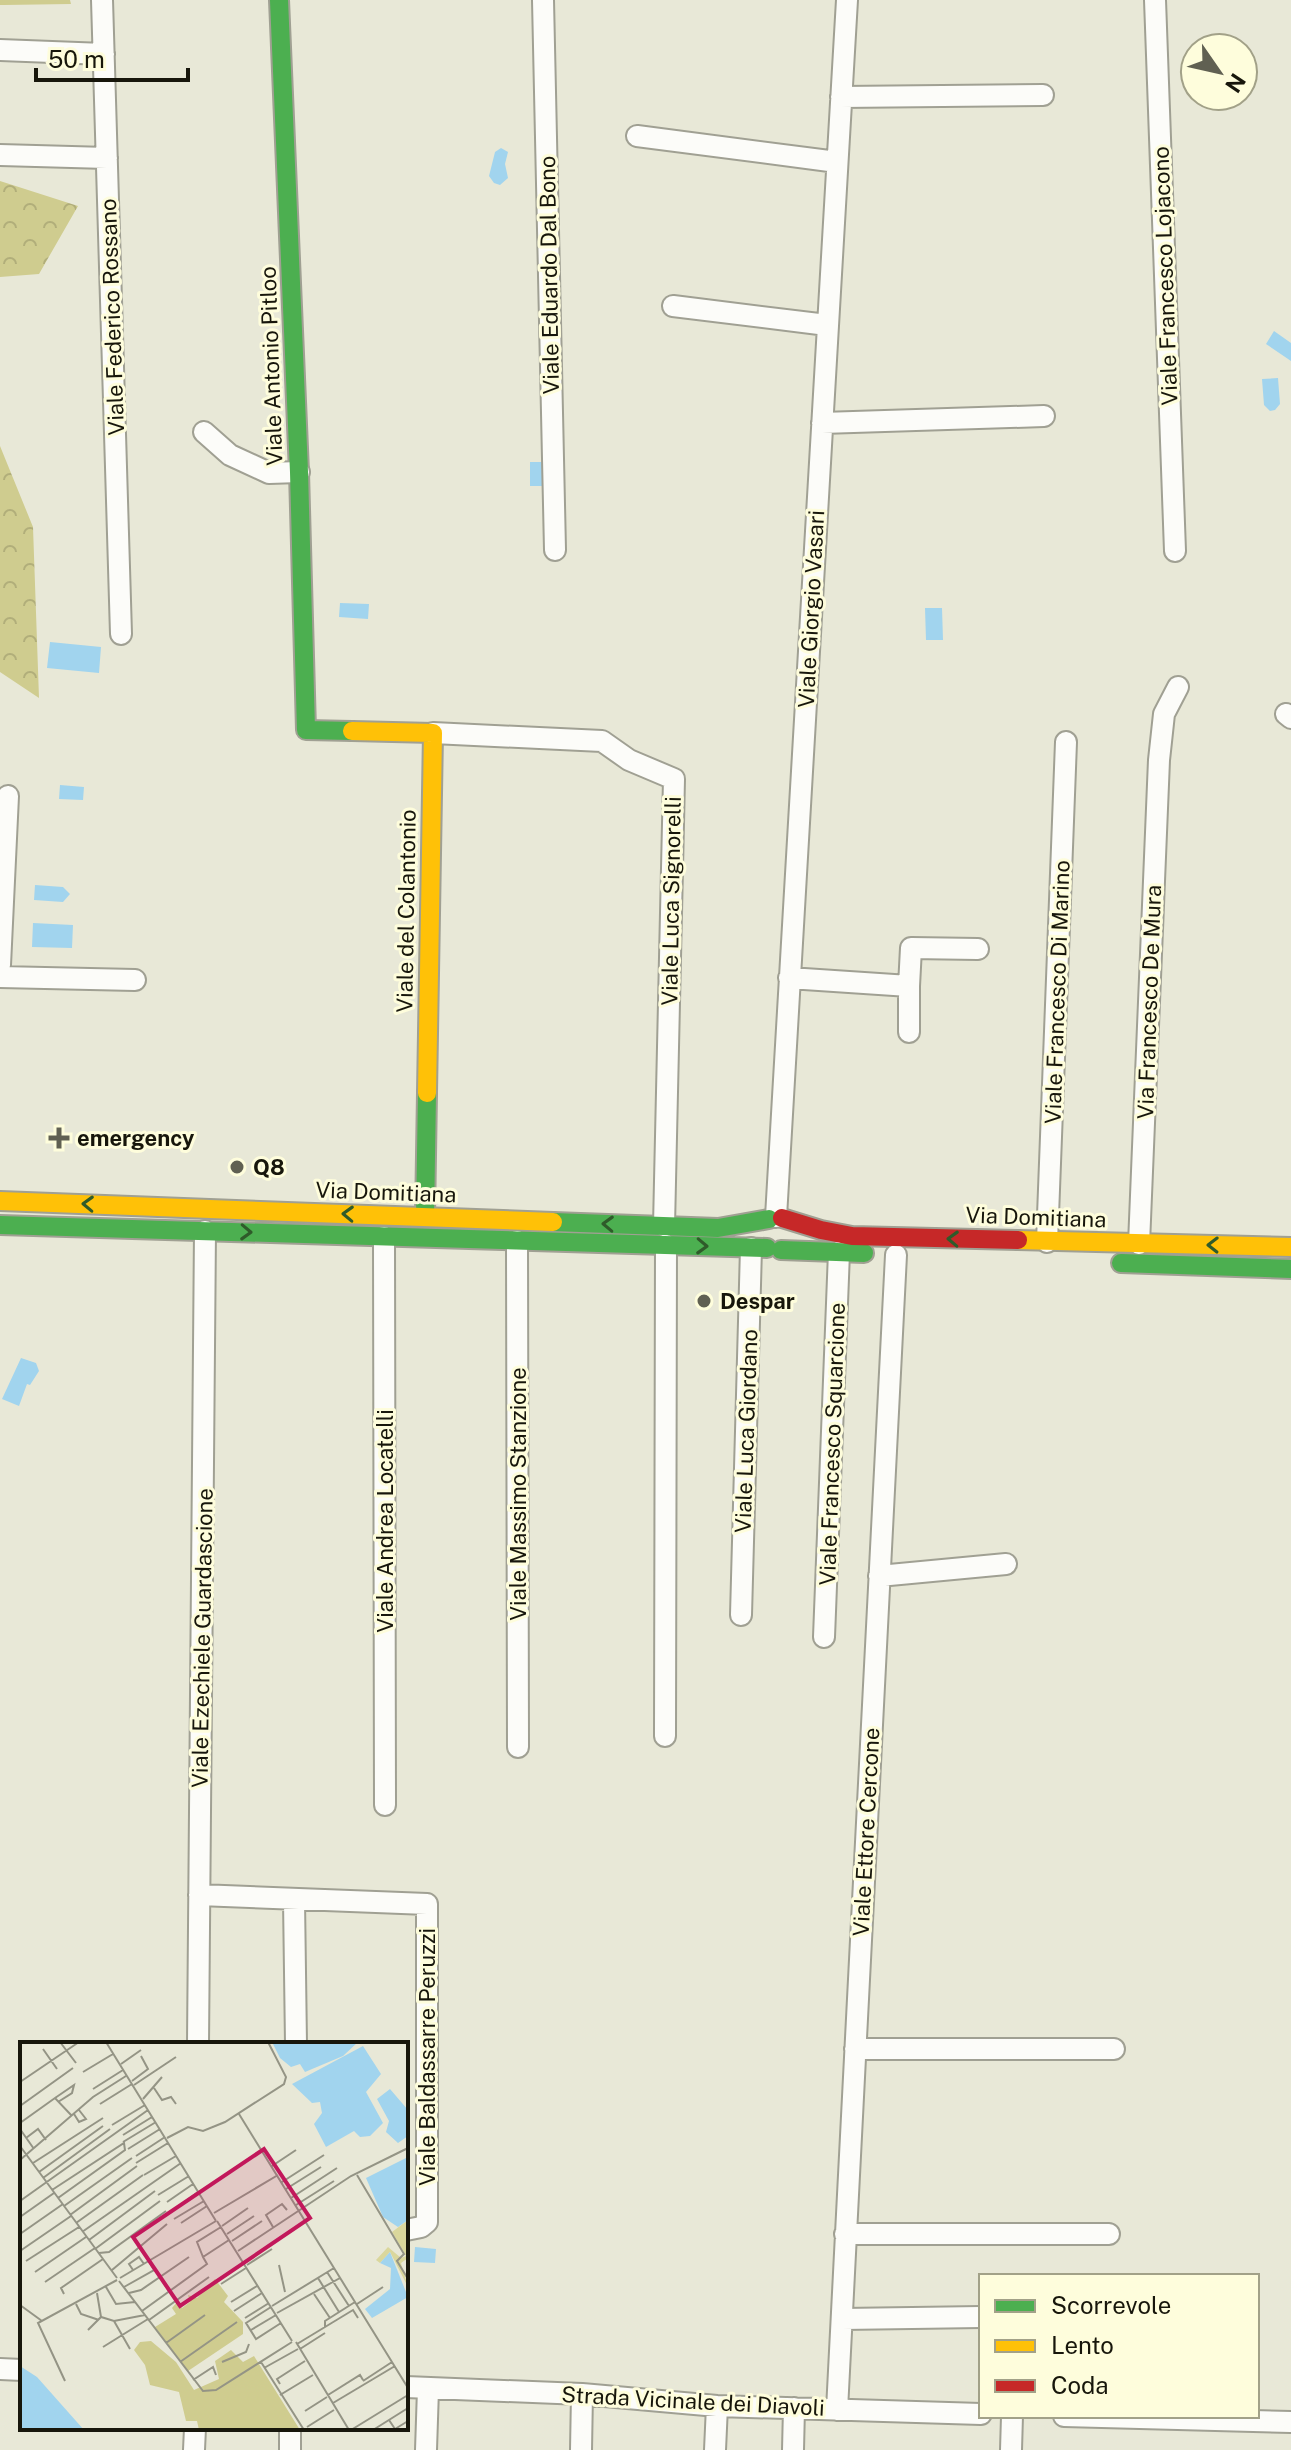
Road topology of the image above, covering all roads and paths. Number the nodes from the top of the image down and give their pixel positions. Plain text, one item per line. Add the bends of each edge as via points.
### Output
1 (102, 0) edge
2 (279, 0) edge
3 (543, 0) edge
4 (1155, 0) edge
5 (843, 1) edge
6 (0, 50) edge
7 (104, 54) junction
8 (1043, 95) dead end
9 (841, 97) junction
10 (637, 136) dead end
11 (0, 155) edge
12 (107, 158) junction
13 (837, 162) junction
14 (673, 306) dead end
15 (827, 325) junction
16 (1044, 416) dead end
17 (822, 423) junction
18 (204, 432) dead end
19 (299, 472) junction
20 (555, 550) dead end
21 (1175, 551) dead end
22 (121, 634) dead end
23 (1178, 687) dead end
24 (433, 733) junction
25 (1066, 742) dead end
26 (8, 796) dead end
27 (978, 949) dead end
28 (0, 965) edge
29 (0, 977) edge
30 (789, 978) junction
31 (135, 980) dead end
32 (909, 986) junction
33 (909, 1032) dead end
34 (0, 1201) edge
35 (425, 1217) junction
36 (775, 1218) junction
37 (0, 1225) edge
38 (205, 1231) junction
39 (665, 1235) junction
40 (384, 1237) junction
41 (517, 1241) junction
42 (1047, 1242) junction
43 (1139, 1244) junction
44 (1291, 1247) edge
45 (767, 1248) junction
46 (839, 1252) junction
47 (896, 1255) junction
48 (941, 1256) dead end
49 (1108, 1262) dead end
50 (1291, 1269) edge
51 (1006, 1564) dead end
52 (879, 1576) junction
53 (741, 1615) dead end
54 (824, 1637) dead end
55 (665, 1736) dead end
56 (518, 1747) dead end
57 (385, 1805) dead end
58 (199, 1895) junction
59 (294, 1900) junction
60 (198, 2042) edge
61 (296, 2042) edge
62 (855, 2049) junction
63 (1114, 2049) dead end
64 (408, 2230) edge
65 (845, 2234) junction
66 (1109, 2234) dead end
67 (979, 2317) edge
68 (843, 2319) junction
69 (0, 2369) edge
70 (20, 2370) edge
71 (408, 2387) edge
72 (428, 2389) junction
73 (582, 2394) junction
74 (717, 2406) junction
75 (794, 2408) junction
76 (837, 2410) junction
77 (979, 2414) edge
78 (1012, 2418) edge
79 (1140, 2418) edge
80 (1291, 2422) edge
81 (195, 2430) edge
82 (194, 2450) edge
83 (426, 2450) edge
84 (581, 2450) edge
85 (715, 2450) edge
86 (793, 2450) edge
87 (1011, 2450) edge

1 - 7 street, Viale Federico Rossano
2 - 19 main road, Viale Antonio Pitloo
3 - 20 street, Viale Eduardo Dal Bono
4 - 21 street, Viale Francesco Lojacono
5 - 9 street, Viale Giorgio Vasari
6 - 7 street
7 - 12 street, Viale Federico Rossano
8 - 9 street
9 - 13 street, Viale Giorgio Vasari
10 - 13 street
11 - 12 street
12 - 22 street, Viale Federico Rossano
13 - 15 street, Viale Giorgio Vasari
14 - 15 street
15 - 17 street, Viale Giorgio Vasari
16 - 17 street
17 - 30 street, Viale Giorgio Vasari
18 - 19 street via 230,455 269,473
19 - 24 main road, Viale Antonio Pitloo via 306,730
23 - 43 street, Via Francesco De Mura via 1164,714 1159,760
24 - 35 main road, Viale del Colantonio
24 - 39 street, Viale Luca Signorelli via 602,741 629,760 674,779
25 - 42 street, Viale Francesco Di Marino
26 - 28 street
27 - 32 street via 911,948
29 - 31 street
30 - 32 street
30 - 36 street, Viale Giorgio Vasari
32 - 33 street
35 -> 34 main road, Via Domitiana
39 -> 35 main road, Via Domitiana
36 - 39 main road, Via Domitiana
42 -> 36 main road, Via Domitiana via 852,1236
36 - 45 main road via 762,1226
36 - 45 main road via 790,1225 793,1234 789,1244
37 - 38 main road, Via Domitiana
38 -> 40 main road, Via Domitiana
38 - 58 street, Viale Ezechiele Guardascione
39 - 41 main road, Via Domitiana
39 -> 45 main road, Via Domitiana
39 - 55 street
40 - 41 main road, Via Domitiana
40 - 57 street, Viale Andrea Locatelli
41 - 56 street, Viale Massimo Stanzione
42 - 43 main road, Via Domitiana
44 -> 43 main road, Via Domitiana
45 - 46 main road, Via Domitiana
45 - 53 street, Viale Luca Giordano
46 - 47 main road, Via Domitiana
46 - 54 street, Viale Francesco Squarcione
47 - 48 main road, Via Domitiana
47 - 52 street, Viale Ettore Cercone
49 - 50 main road, Via Domitiana
51 - 52 street
52 - 62 street, Viale Ettore Cercone
58 - 59 street, Viale Baldassarre Peruzzi
58 - 60 street, Viale Ezechiele Guardascione
59 - 61 street
59 - 64 street, Viale Baldassarre Peruzzi via 427,1904 427,2222
62 - 63 street
62 - 65 street, Viale Ettore Cercone
65 - 66 street
65 - 68 street, Viale Ettore Cercone
67 - 68 street
68 - 76 street, Viale Ettore Cercone
69 - 70 street
71 - 72 street, Strada Vicinale dei Diavoli
72 - 73 street, Strada Vicinale dei Diavoli
72 - 83 street
73 - 74 street, Strada Vicinale dei Diavoli
73 - 84 street
74 - 75 street, Strada Vicinale dei Diavoli
74 - 85 street
75 - 76 street, Strada Vicinale dei Diavoli
75 - 86 street
76 - 77 street, Strada Vicinale dei Diavoli
78 - 87 street
79 - 80 street
81 - 82 street

